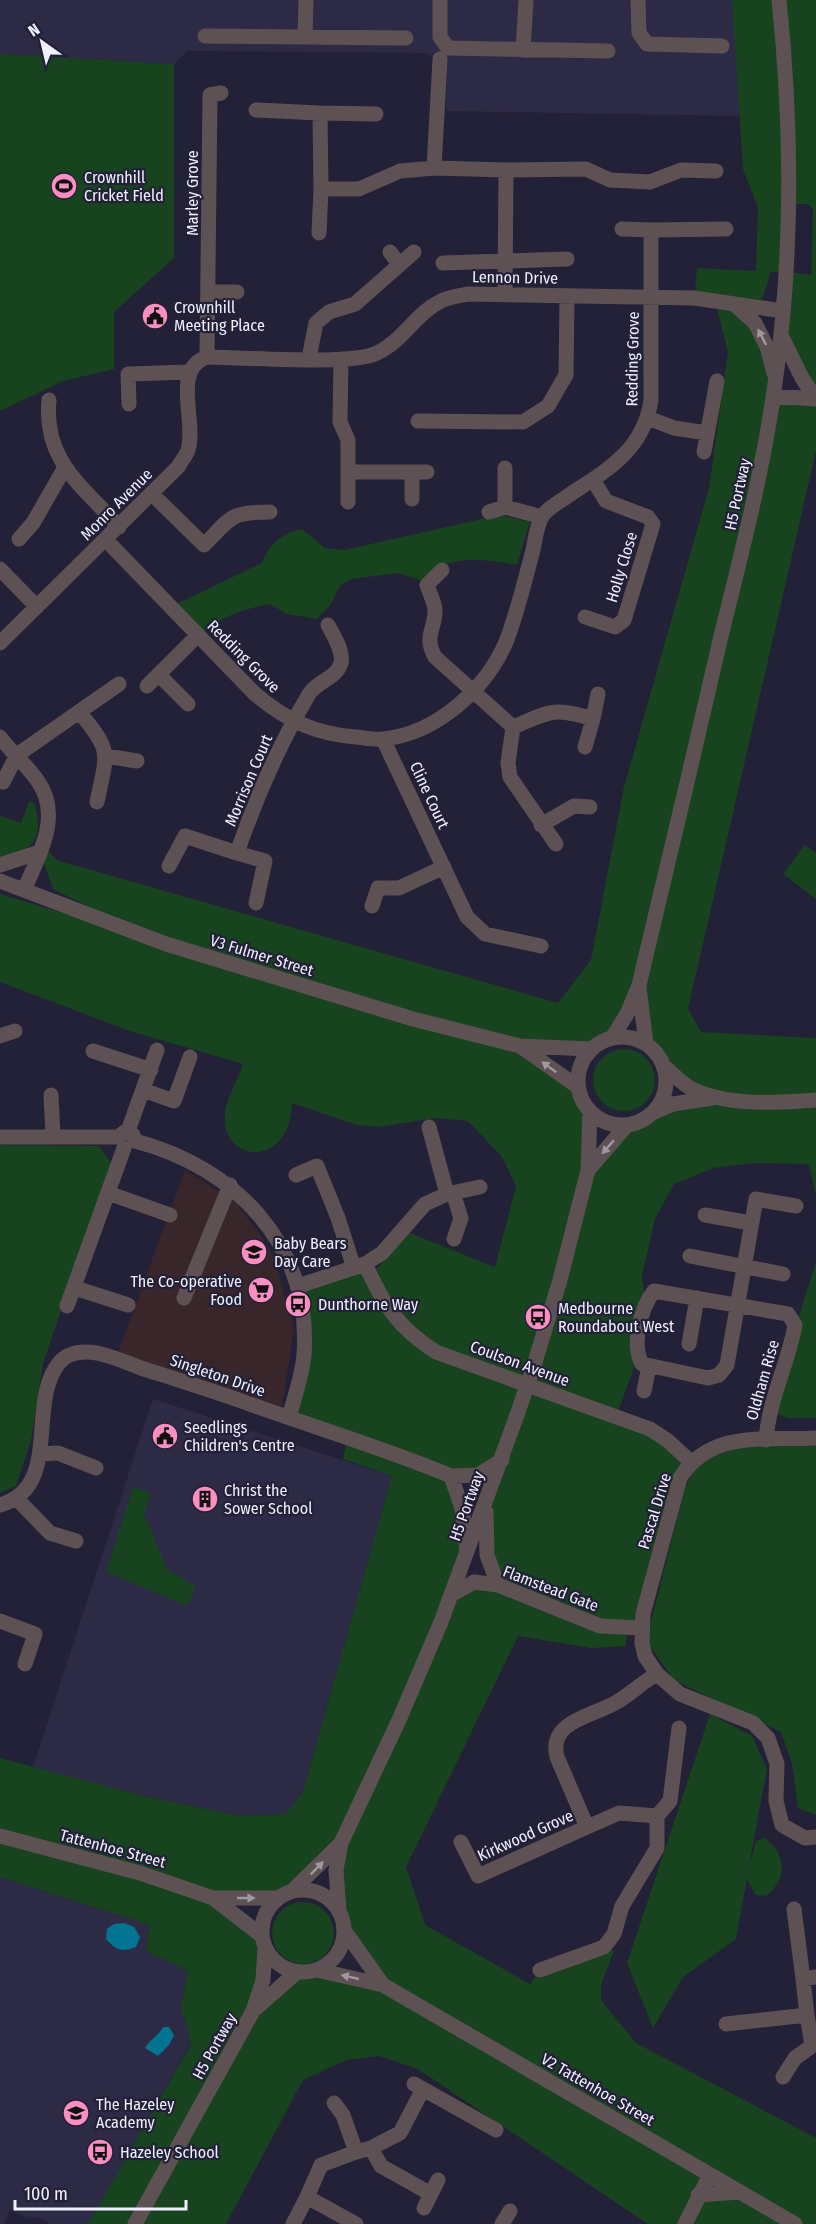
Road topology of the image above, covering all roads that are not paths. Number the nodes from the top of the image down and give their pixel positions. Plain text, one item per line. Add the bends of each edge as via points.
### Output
1 (306, 0) edge
2 (440, 0) edge
3 (525, 0) edge
4 (638, 0) edge
5 (779, 0) edge
6 (205, 36) dead end
7 (305, 37) junction
8 (406, 38) dead end
9 (722, 46) dead end
10 (523, 50) junction
11 (608, 51) dead end
12 (440, 59) dead end
13 (210, 94) dead end
14 (256, 110) dead end
15 (320, 113) junction
16 (376, 114) dead end
17 (434, 168) junction
18 (506, 170) junction
19 (716, 171) dead end
20 (321, 189) junction
21 (622, 229) dead end
22 (726, 229) dead end
23 (651, 230) junction
24 (320, 233) dead end
25 (414, 252) dead end
26 (567, 259) dead end
27 (506, 260) junction
28 (443, 263) dead end
29 (208, 292) junction
30 (237, 292) dead end
31 (505, 296) junction
32 (567, 296) junction
33 (651, 297) junction
34 (734, 304) junction
35 (783, 311) junction
36 (781, 335) junction
37 (309, 358) junction
38 (341, 359) junction
39 (197, 363) junction
40 (776, 379) junction
41 (717, 381) dead end
42 (773, 396) junction
43 (816, 399) edge
44 (50, 400) dead end
45 (129, 404) dead end
46 (648, 418) junction
47 (418, 421) dead end
48 (707, 433) junction
49 (704, 452) dead end
50 (505, 468) dead end
51 (64, 469) junction
52 (348, 472) junction
53 (593, 480) junction
54 (152, 494) junction
55 (412, 499) dead end
56 (348, 502) dead end
57 (505, 507) junction
58 (270, 512) dead end
59 (489, 513) dead end
60 (542, 517) junction
61 (119, 527) junction
62 (19, 539) dead end
63 (106, 540) junction
64 (0, 569) edge
65 (442, 570) dead end
66 (37, 607) junction
67 (585, 617) dead end
68 (328, 624) dead end
69 (198, 635) junction
70 (0, 644) edge
71 (159, 675) junction
72 (119, 684) dead end
73 (147, 686) dead end
74 (473, 693) junction
75 (598, 694) dead end
76 (188, 705) dead end
77 (79, 712) junction
78 (593, 719) junction
79 (293, 722) junction
80 (513, 727) junction
81 (0, 737) edge
82 (383, 739) junction
83 (585, 747) dead end
84 (16, 755) junction
85 (106, 756) junction
86 (137, 761) dead end
87 (3, 782) dead end
88 (97, 802) dead end
89 (590, 807) dead end
90 (541, 825) junction
91 (556, 844) dead end
92 (40, 852) junction
93 (237, 853) junction
94 (0, 865) edge
95 (169, 866) dead end
96 (444, 867) junction
97 (2, 882) edge
98 (24, 890) junction
99 (256, 903) dead end
100 (372, 906) dead end
101 (541, 946) dead end
102 (639, 985) junction
103 (15, 1031) dead end
104 (0, 1036) edge
105 (612, 1038) junction
106 (646, 1043) junction
107 (520, 1046) junction
108 (591, 1049) junction
109 (157, 1050) dead end
110 (93, 1051) dead end
111 (190, 1057) dead end
112 (664, 1066) junction
113 (151, 1070) junction
114 (578, 1087) junction
115 (143, 1090) junction
116 (51, 1095) dead end
117 (715, 1097) junction
118 (816, 1101) edge
119 (590, 1111) junction
120 (653, 1113) junction
121 (627, 1125) junction
122 (429, 1127) dead end
123 (53, 1136) junction
124 (0, 1137) edge
125 (126, 1139) junction
126 (588, 1170) junction
127 (296, 1174) dead end
128 (230, 1185) junction
129 (480, 1187) dead end
130 (108, 1193) junction
131 (450, 1193) junction
132 (796, 1206) dead end
133 (170, 1215) dead end
134 (705, 1215) dead end
135 (751, 1223) junction
136 (454, 1239) dead end
137 (690, 1256) dead end
138 (359, 1266) junction
139 (743, 1267) junction
140 (783, 1274) dead end
141 (298, 1286) junction
142 (75, 1288) junction
143 (184, 1298) dead end
144 (697, 1298) junction
145 (736, 1304) junction
146 (128, 1305) dead end
147 (67, 1306) dead end
148 (689, 1344) dead end
149 (649, 1366) junction
150 (644, 1390) dead end
151 (289, 1417) junction
152 (816, 1437) edge
153 (766, 1440) junction
154 (40, 1454) junction
155 (502, 1460) junction
156 (691, 1462) junction
157 (96, 1468) dead end
158 (451, 1476) junction
159 (16, 1498) junction
160 (0, 1505) edge
161 (486, 1506) junction
162 (76, 1541) dead end
163 (467, 1554) junction
164 (498, 1585) junction
165 (451, 1595) junction
166 (0, 1621) edge
167 (641, 1628) junction
168 (25, 1664) dead end
169 (657, 1674) junction
170 (679, 1728) dead end
171 (657, 1816) junction
172 (587, 1827) junction
173 (1, 1836) edge
174 (816, 1837) edge
175 (461, 1842) dead end
176 (341, 1843) junction
177 (285, 1895) junction
178 (213, 1898) junction
179 (794, 1909) dead end
180 (339, 1911) junction
181 (344, 1929) junction
182 (264, 1942) junction
183 (317, 1970) junction
184 (540, 1970) dead end
185 (297, 1972) junction
186 (809, 1978) edge
187 (383, 1985) junction
188 (252, 2014) junction
189 (807, 2015) junction
190 (726, 2024) dead end
191 (814, 2047) edge
192 (783, 2077) dead end
193 (334, 2103) dead end
194 (496, 2130) dead end
195 (363, 2150) junction
196 (710, 2175) junction
197 (741, 2192) junction
198 (431, 2194) dead end
199 (698, 2195) junction
200 (307, 2197) junction
201 (135, 2224) edge
202 (293, 2224) edge
203 (356, 2224) edge
204 (685, 2224) edge
205 (795, 2224) edge

1 - 7 street
2 - 10 street via 440,38 448,48
3 - 10 street
4 - 9 street via 639,33 647,44
5 - 35 street, H5 Portway via 789,128 788,254
6 - 7 street
7 - 8 street
10 - 11 street
12 - 17 street
13 - 29 street, Marley Grove
14 - 15 street
15 - 16 street
15 - 20 street
17 - 18 street
17 - 20 street via 400,171 359,189
18 - 19 street via 586,169 610,180 650,182 681,170
18 - 27 street
20 - 24 street
21 - 23 street
22 - 23 street
23 - 33 street, Redding Grove
25 - 37 street via 395,258 355,304 329,312 316,323
26 - 27 street
27 - 28 street
27 - 31 street
29 - 30 street
29 - 39 street, Marley Grove
31 - 32 street, Lennon Drive
31 - 38 street, Lennon Drive via 468,294 442,300 376,354
32 - 33 street, Lennon Drive
32 - 47 street via 566,375 548,406 523,422
33 - 34 street, Lennon Drive
33 - 46 street, Redding Grove
34 - 35 street, Lennon Drive
40 -> 34 street via 755,323
35 - 36 street, H5 Portway
36 - 40 street, H5 Portway
36 - 43 street
37 - 38 street, Lennon Drive
37 - 39 street, Lennon Drive
38 - 52 street via 340,422 348,441
39 - 45 street, Lennon Drive via 128,374
39 - 54 street, Monro Avenue via 188,449 179,466
40 - 42 street, H5 Portway
41 - 48 street
42 - 43 street
42 - 102 street, H5 Portway via 755,503
44 - 51 street via 52,441
46 - 48 street via 674,428
46 - 53 street, Redding Grove via 641,435 622,458
48 - 49 street
50 - 57 street
51 - 61 street
51 - 62 street via 33,523
52 - 55 street via 420,472
52 - 56 street
53 - 60 street, Redding Grove
53 - 67 street, Holly Close via 606,501 648,517 653,524 624,620 615,627
54 - 58 street via 200,549 233,515
54 - 61 street, Monro Avenue
57 - 59 street
57 - 60 street
60 - 74 street, Redding Grove via 506,642
61 - 63 street, Monro Avenue
63 - 66 street, Monro Avenue
63 - 69 street, Redding Grove
64 - 66 street
65 - 74 street via 427,585 435,610 428,639 431,651
66 - 70 street, Monro Avenue
68 - 79 street, Morrison Court via 341,661 335,674 313,688
69 - 71 street
69 - 79 street, Redding Grove via 254,693
71 - 73 street
71 - 76 street
72 - 77 street
74 - 80 street
74 - 82 street, Redding Grove via 451,712 419,729
75 - 78 street
77 - 84 street
77 - 85 street via 101,738
78 - 80 street via 566,710 552,711
78 - 83 street
79 - 82 street, Redding Grove via 330,735
79 - 93 street, Morrison Court via 257,795
80 - 90 street via 510,777
81 - 84 street
82 - 96 street, Cline Court
84 - 87 street
84 - 92 street via 49,798 50,822
85 - 86 street
85 - 88 street
89 - 90 street via 574,806
90 - 91 street
92 - 94 street
92 - 98 street
93 - 95 street, Morrison Court via 185,836
93 - 99 street, Morrison Court via 265,861
96 - 100 street via 399,888 378,888
96 - 101 street, Cline Court via 467,916 485,934
97 - 98 street, V3 Fulmer Street
98 - 107 street, V3 Fulmer Street via 166,944 298,986
102 - 105 street, H5 Portway
102 - 106 street, H5 Portway
103 - 104 street
105 - 106 street via 635,1038
105 - 108 street
106 - 112 street
107 - 108 street, V3 Fulmer Street
114 -> 107 street, V3 Fulmer Street
108 - 114 street via 581,1067
109 - 113 street
110 - 113 street
111 - 115 street via 180,1103
112 - 117 street via 692,1089
112 - 120 street via 666,1091
113 - 115 street
114 - 119 street
115 - 125 street
116 - 123 street
117 - 118 street via 784,1103
117 - 120 street via 673,1104
119 - 121 street via 614,1124
119 - 126 street, H5 Portway
120 - 121 street
121 -> 126 street, H5 Portway
122 - 131 street
123 - 124 street
123 - 125 street
125 - 128 street via 179,1155
125 - 130 street
126 - 155 street, H5 Portway, bridge via 535,1362
127 - 138 street, Coulson Avenue via 321,1160 338,1218
128 - 141 street via 263,1219
128 - 143 street
129 - 131 street
130 - 133 street
130 - 142 street
131 - 136 street via 461,1218
131 - 138 street via 425,1204 382,1253
132 - 135 street via 756,1199
134 - 135 street
135 - 139 street
137 - 139 street
138 - 141 street
138 - 156 street, Coulson Avenue via 391,1315 411,1336 436,1352 650,1430
139 - 140 street
139 - 145 street
141 - 151 street via 304,1355
142 - 146 street
142 - 147 street
144 - 145 street, Oldham Rise
144 - 148 street
144 - 149 street, Oldham Rise via 654,1291 645,1303 638,1354 642,1364
145 - 149 street via 727,1365 719,1375 708,1378
145 - 153 street, Oldham Rise via 788,1314 795,1325 769,1411
149 - 150 street
151 - 154 street, Singleton Drive via 98,1353 76,1352 60,1361 50,1380 42,1414
151 - 158 street, Singleton Drive
152 - 153 street, Pascal Drive
153 - 156 street, Pascal Drive via 724,1442
154 - 157 street via 58,1453
154 - 159 street, Singleton Drive via 31,1483
155 - 158 street, Singleton Drive via 478,1475
155 - 161 street, H5 Portway
156 - 167 street, Pascal Drive via 680,1479
158 - 163 street via 462,1508
159 - 160 street, Singleton Drive
159 - 162 street via 50,1533
161 - 163 street, H5 Portway
161 - 164 street via 488,1555
163 - 165 street, H5 Portway
164 - 165 street, Flamstead Gate via 474,1582
164 - 167 street, Flamstead Gate via 600,1626
165 - 176 street, H5 Portway via 399,1720
166 - 168 street via 35,1634
167 - 169 street via 645,1656
169 - 172 street, Kirkwood Grove via 616,1703 566,1726 556,1737 557,1757
169 - 174 street via 680,1694 753,1722 768,1738 777,1764 776,1801 782,1825 805,1838
170 - 171 street via 670,1801
171 - 172 street, Kirkwood Grove via 619,1813
171 - 184 street via 657,1848 622,1906 614,1934 604,1947
172 - 175 street, Kirkwood Grove via 478,1876
173 - 178 street, Tattenhoe Street
177 -> 176 street, H5 Portway
176 - 180 street, H5 Portway via 336,1870
178 -> 177 street, Tattenhoe Street
177 - 180 street via 305,1890 318,1893
177 - 182 street via 265,1915
178 - 182 street, Tattenhoe Street
179 - 186 street
180 - 181 street
181 - 183 street via 337,1954
181 - 187 street, V2 Tattenhoe Street
182 - 185 street via 273,1960
182 - 188 street, H5 Portway via 263,1980
183 - 185 street
187 -> 183 street, V2 Tattenhoe Street
185 - 188 street, H5 Portway
186 - 189 street
187 - 196 street, V2 Tattenhoe Street
188 - 201 street, H5 Portway
189 - 190 street
189 - 191 street
191 - 192 street via 795,2058
193 - 195 street
194 - 195 street via 419,2087 399,2133
195 - 198 street via 381,2166
195 - 200 street via 321,2165
196 - 197 street, V2 Tattenhoe Street
196 - 199 street
197 - 199 street
197 - 205 street, V2 Tattenhoe Street
199 - 204 street
200 - 202 street
200 - 203 street

